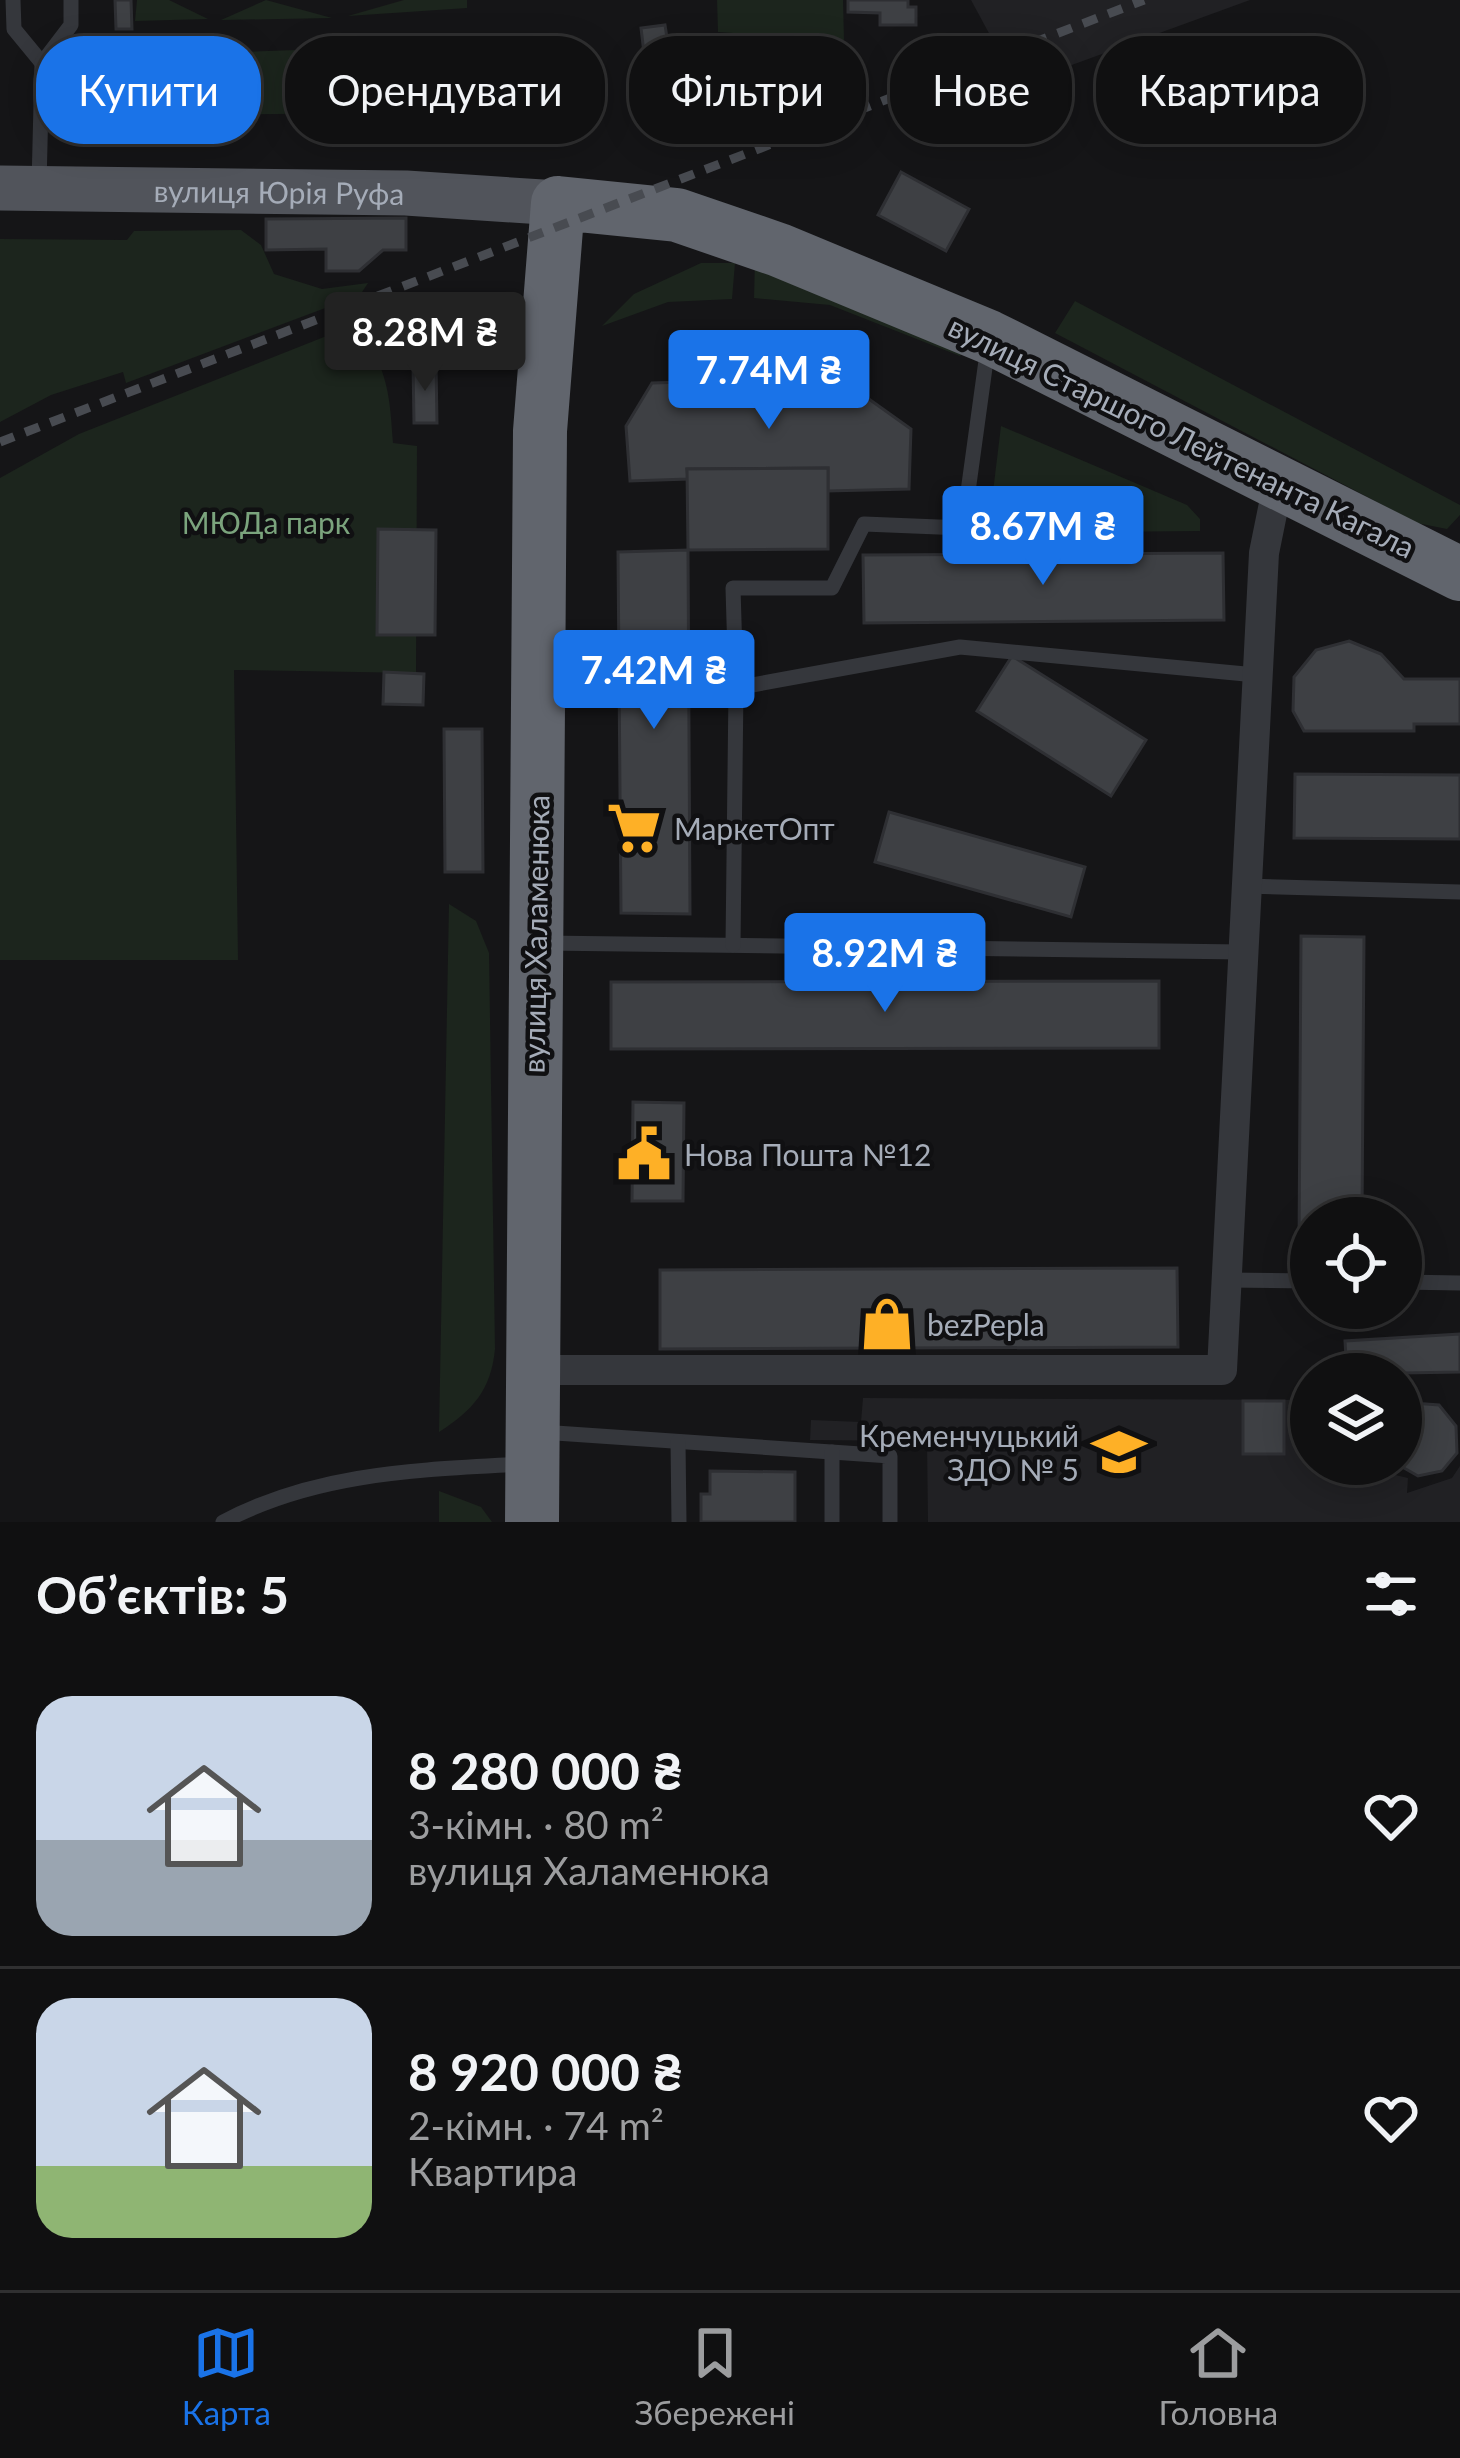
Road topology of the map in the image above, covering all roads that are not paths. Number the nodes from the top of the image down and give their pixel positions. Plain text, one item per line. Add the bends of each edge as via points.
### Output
1 (13, 0) edge
2 (71, 0) edge
3 (63, 36) edge
4 (36, 56) edge
5 (36, 97) edge
6 (20, 188) edge
7 (558, 203) junction
8 (989, 338) junction
9 (1279, 479) junction
10 (1460, 574) edge
11 (1256, 676) junction
12 (736, 688) junction
13 (1246, 886) junction
14 (1460, 892) edge
15 (535, 943) junction
16 (733, 945) junction
17 (1243, 952) junction
18 (1227, 1280) junction
19 (1290, 1281) edge
20 (1422, 1282) edge
21 (1460, 1283) edge
22 (531, 1370) junction
23 (678, 1442) junction
24 (532, 1447) junction
25 (832, 1452) junction
26 (224, 1522) edge
27 (532, 1522) edge
28 (679, 1522) edge
29 (832, 1522) edge
30 (890, 1522) edge

1 - 4 lane via 14,29
2 - 3 lane
5 - 6 lane
6 - 7 main road, вулиця Юрія Руфа
7 - 8 highway, вулиця Старшого Лейтенанта Кагала via 676,215
7 - 15 highway, вулиця Халаменюка via 540,431
8 - 9 highway, вулиця Старшого Лейтенанта Кагала
8 - 12 lane via 963,528 864,524 832,588 733,588
9 - 10 highway, вулиця Старшого Лейтенанта Кагала
9 - 11 street via 1264,553
11 - 12 lane via 960,647
11 - 13 street
12 - 16 lane
13 - 14 lane
13 - 17 street
15 - 16 lane
15 - 22 highway, вулиця Халаменюка
16 - 17 lane
17 - 18 street
18 - 19 lane
18 - 22 street via 1222,1370
20 - 21 lane
22 - 24 highway, вулиця Халаменюка
23 - 24 lane
23 - 25 lane
23 - 28 lane
24 - 26 lane via 371,1473 260,1503
24 - 27 highway, вулиця Халаменюка
25 - 29 lane
25 - 30 lane via 890,1456

